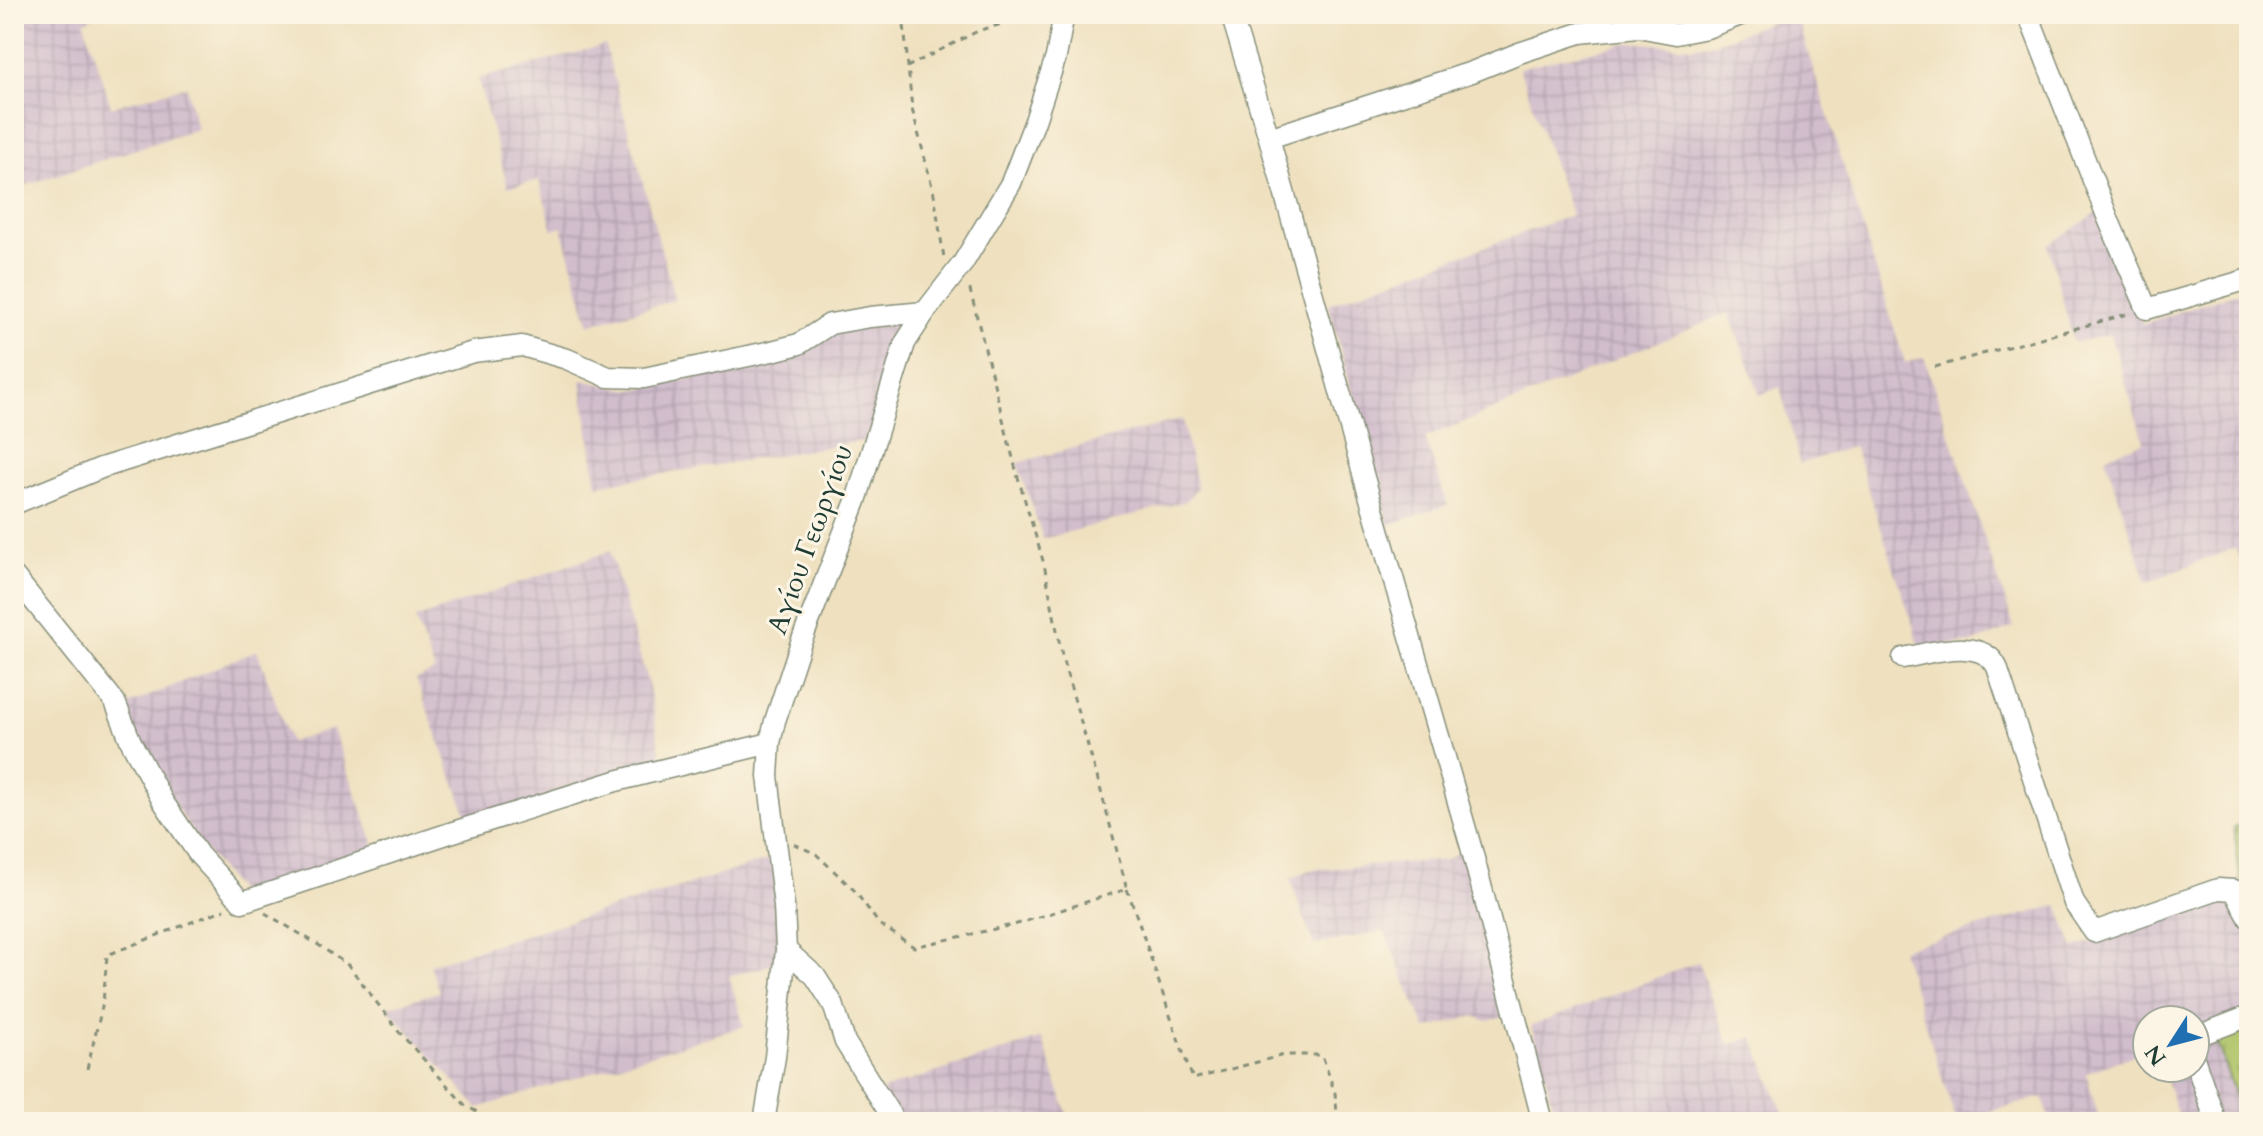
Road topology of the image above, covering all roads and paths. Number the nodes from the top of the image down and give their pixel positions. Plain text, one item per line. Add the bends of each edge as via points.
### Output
1 (903, 14) edge
2 (1231, 14) edge
3 (1743, 14) edge
4 (2028, 14) edge
5 (1063, 16) edge
6 (907, 67) junction
7 (1269, 138) junction
8 (963, 263) junction
9 (2249, 279) edge
10 (948, 283) junction
11 (2147, 309) junction
12 (925, 312) junction
13 (1935, 367) dead end
14 (14, 504) edge
15 (14, 576) edge
16 (1903, 658) dead end
17 (770, 743) junction
18 (776, 836) junction
19 (1127, 889) junction
20 (242, 902) junction
21 (2249, 918) edge
22 (786, 950) junction
23 (2249, 1016) edge
24 (2211, 1031) edge
25 (87, 1069) dead end
26 (2203, 1084) edge
27 (500, 1122) edge
28 (764, 1122) edge
29 (895, 1122) edge
30 (1338, 1122) edge
31 (1543, 1122) edge
32 (2216, 1122) edge

1 - 6 path
2 - 7 street
3 - 7 street via 1676,34 1638,27 1580,33
4 - 11 street
5 - 6 path via 980,30
5 - 8 street, Αγίου Γεωργίου via 1056,57 1011,183
6 - 10 path
7 - 31 street via 1471,847
8 - 10 street, Αγίου Γεωργίου
8 - 19 path via 1044,564 1063,661
9 - 11 street
10 - 12 street, Αγίου Γεωργίου
11 - 13 path
12 - 14 street via 830,324 799,344 644,378 608,377 522,346 473,352 101,468
12 - 17 street, Αγίου Γεωργίου via 905,343 856,501 791,670
15 - 20 street via 115,702 162,800 199,855
16 - 21 street via 1970,648 1993,657 2074,903 2094,932 2218,889 2234,890
17 - 18 street, Αγίου Γεωργίου via 768,776
17 - 20 street via 616,781
18 - 19 path via 816,854 855,891 879,924 914,947 1017,924
18 - 22 street, Αγίου Γεωργίου
19 - 30 path via 1193,1079 1284,1055 1322,1055
20 - 25 path via 107,955 103,1003
20 - 27 path via 349,966 449,1089 465,1105
22 - 28 street, Αγίου Γεωργίου
22 - 29 street via 821,985 845,1042
23 - 24 street
26 - 32 street

